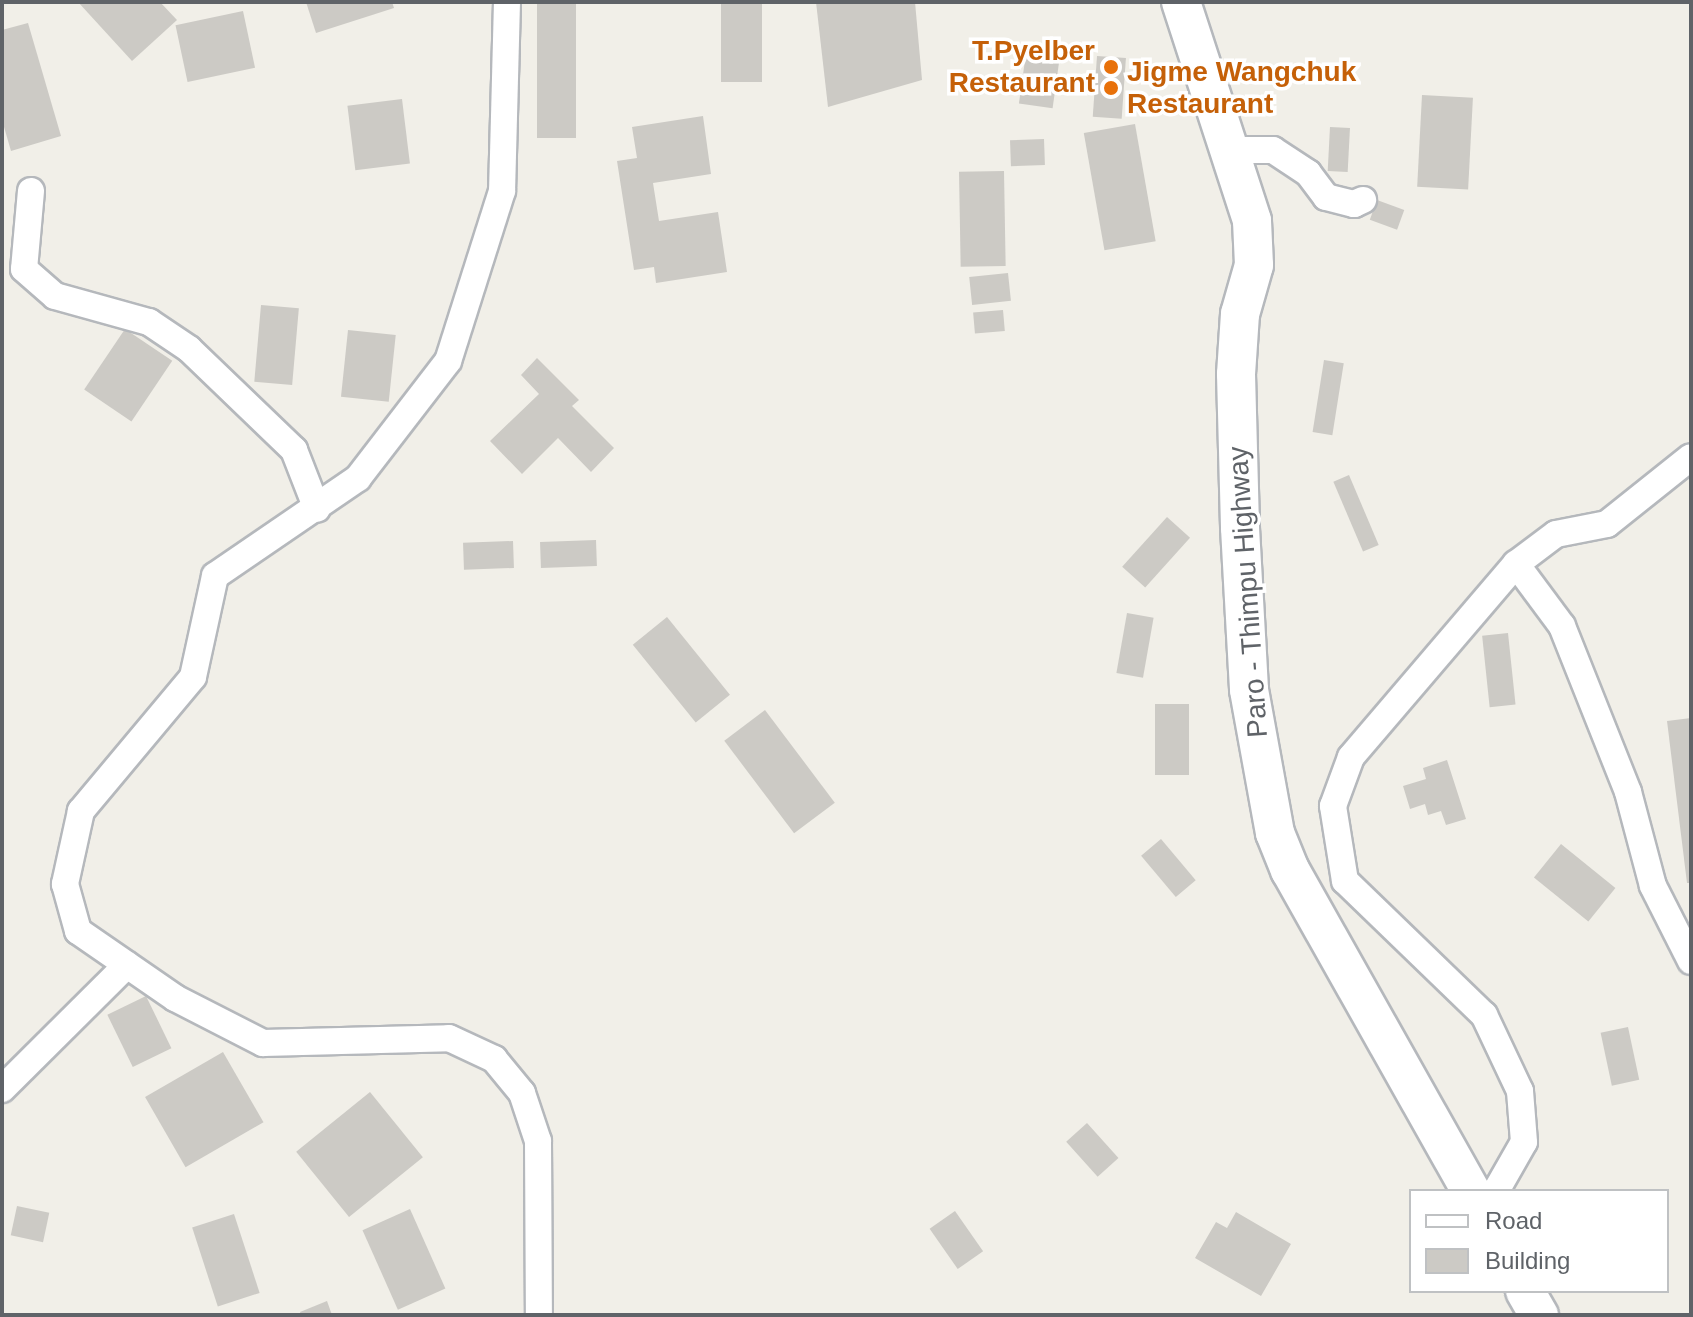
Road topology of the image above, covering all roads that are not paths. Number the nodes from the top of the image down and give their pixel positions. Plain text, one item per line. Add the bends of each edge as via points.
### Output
1 (507, 2) edge
2 (1181, 2) edge
3 (1231, 150) junction
4 (31, 191) dead end
5 (1363, 200) dead end
6 (1691, 457) edge
7 (317, 509) junction
8 (1516, 564) junction
9 (1691, 961) edge
10 (127, 965) junction
11 (2, 1089) edge
12 (1470, 1189) edge
13 (1497, 1189) edge
14 (1526, 1293) edge
15 (539, 1315) edge
16 (1539, 1315) edge

1 - 7 street via 502,191 448,361 358,478
2 - 3 street, Paro - Thimpu Highway
3 - 5 street via 1273,150 1308,173 1326,197 1354,204
3 - 12 street, Paro - Thimpu Highway via 1252,221 1254,250 1240,314 1236,374 1240,528 1249,690 1272,821 1290,870
4 - 7 street via 24,269 55,296 149,322 189,349 294,450
6 - 8 street via 1607,524 1556,534
7 - 10 street via 215,576 193,677 81,811 65,884 78,931
8 - 9 street via 1562,626 1628,792 1653,886
8 - 13 street via 1351,757 1333,806 1345,881 1484,1015 1520,1091 1524,1142
10 - 11 street
10 - 15 street via 175,998 263,1043 449,1038 494,1059 522,1093 538,1141
14 - 16 street

